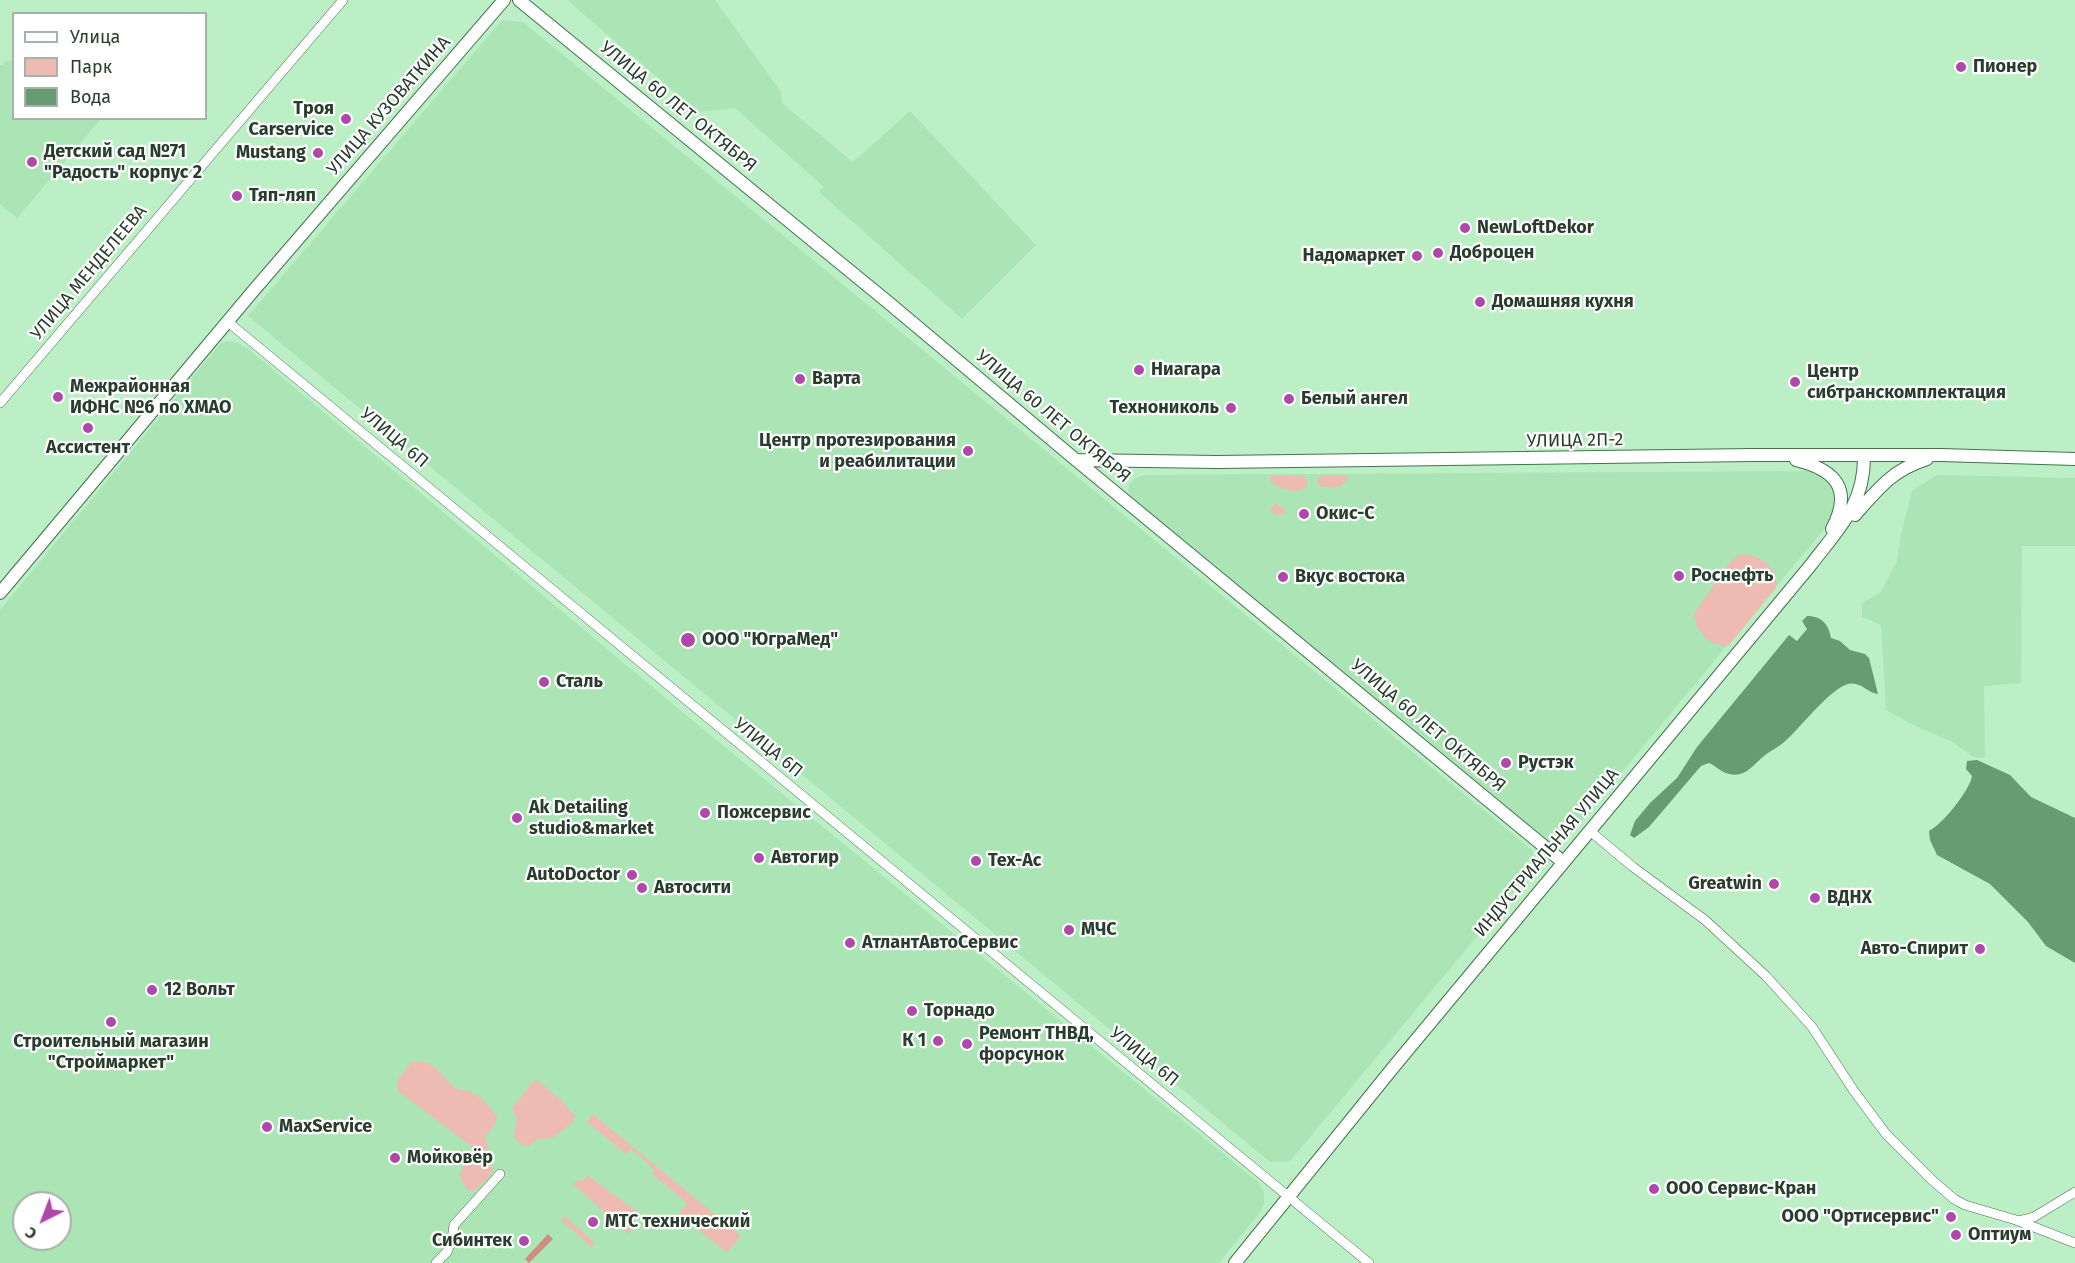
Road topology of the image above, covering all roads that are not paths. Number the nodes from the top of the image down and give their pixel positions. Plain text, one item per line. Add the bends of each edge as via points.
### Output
1 (343, 0) edge
2 (504, 0) edge
3 (519, 0) edge
4 (228, 322) junction
5 (0, 403) edge
6 (1864, 455) junction
7 (1941, 455) junction
8 (1779, 456) junction
9 (2075, 459) edge
10 (1076, 460) junction
11 (1810, 566) junction
12 (0, 593) edge
13 (1590, 831) junction
14 (1563, 862) junction
15 (500, 1174) dead end
16 (2075, 1192) edge
17 (1289, 1198) junction
18 (2016, 1221) junction
19 (2075, 1243) edge
20 (436, 1263) edge
21 (1235, 1263) edge
22 (1369, 1263) edge

1 - 5 street, УЛИЦА МЕНДЕЛЕЕВА
2 - 4 main road, УЛИЦА КУЗОВАТКИНА
3 - 10 main road, УЛИЦА 60 ЛЕТ ОКТЯБРЯ
4 - 12 main road, УЛИЦА КУЗОВАТКИНА
4 - 17 street, УЛИЦА 6П
6 - 7 main road, УЛИЦА 2П-2
6 - 8 main road, УЛИЦА 2П-2
6 - 11 main road, ИНДУСТРИАЛЬНАЯ УЛИЦА via 1863,480 1856,501
7 - 9 main road, УЛИЦА 2П-2
7 - 11 main road via 1893,474
8 - 10 main road, УЛИЦА 2П-2
8 - 11 main road via 1826,471 1842,496 1838,518
10 - 14 main road, УЛИЦА 60 ЛЕТ ОКТЯБРЯ
11 - 13 main road, ИНДУСТРИАЛЬНАЯ УЛИЦА
13 - 14 main road, ИНДУСТРИАЛЬНАЯ УЛИЦА
13 - 18 street via 1706,920 1774,984 1812,1027 1886,1134 1932,1180 1965,1205
14 - 17 main road, ИНДУСТРИАЛЬНАЯ УЛИЦА
15 - 20 street via 454,1225 447,1252
16 - 18 street via 2034,1217
17 - 21 main road, ИНДУСТРИАЛЬНАЯ УЛИЦА
17 - 22 street, УЛИЦА 6П
18 - 19 street

